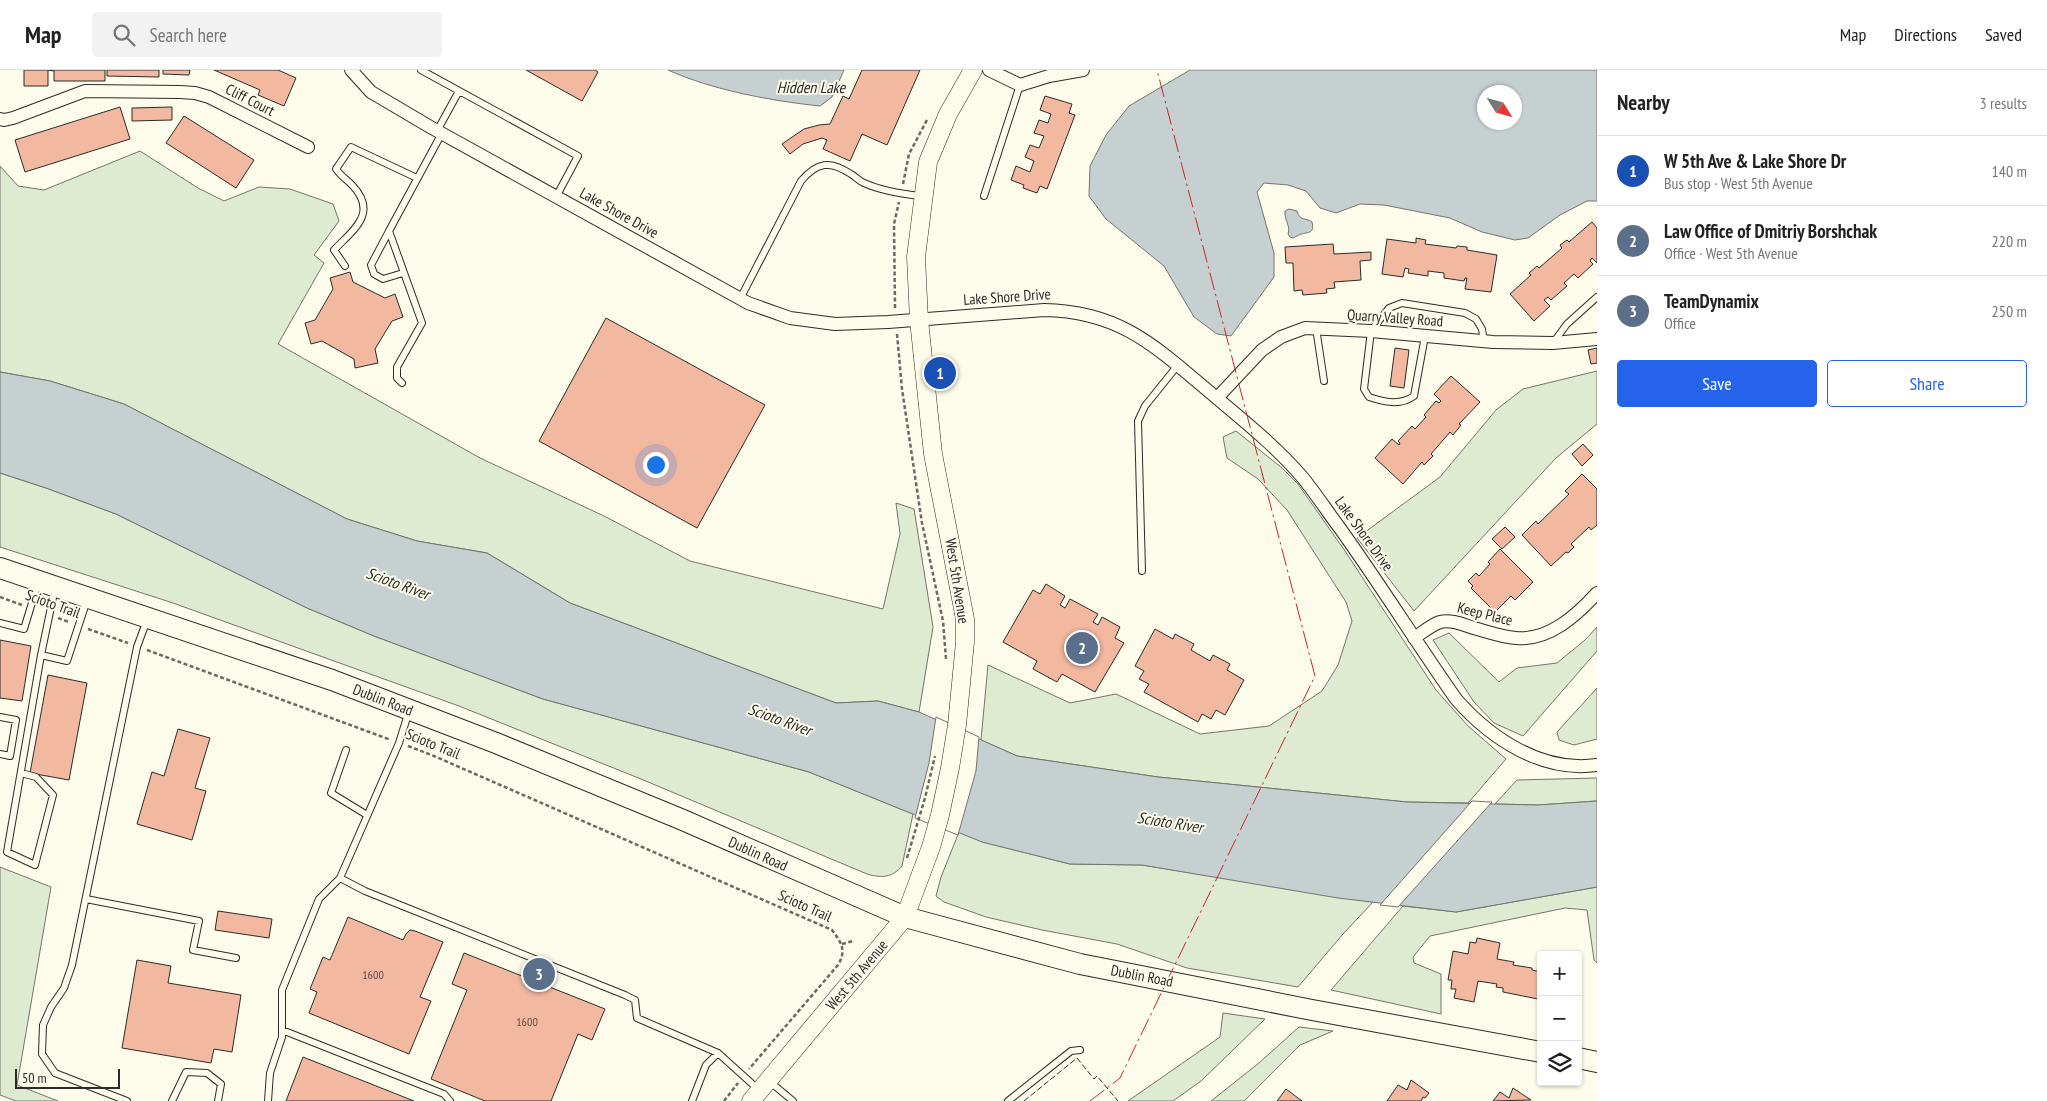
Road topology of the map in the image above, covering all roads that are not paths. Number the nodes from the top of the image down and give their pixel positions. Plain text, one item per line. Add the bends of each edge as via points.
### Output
1 (351, 70) edge
2 (421, 70) edge
3 (973, 70) edge
4 (988, 70) edge
5 (1083, 70) edge
6 (1051, 73) edge
7 (1020, 85) junction
8 (459, 91) junction
9 (0, 119) edge
10 (439, 132) junction
11 (308, 147) dead end
12 (417, 178) junction
13 (556, 196) junction
14 (922, 196) junction
15 (984, 196) dead end
16 (389, 231) junction
17 (345, 266) dead end
18 (403, 273) junction
19 (1597, 297) edge
20 (740, 299) junction
21 (919, 320) junction
22 (1316, 328) junction
23 (1371, 331) junction
24 (1425, 336) junction
25 (1597, 339) edge
26 (1484, 342) junction
27 (1553, 343) junction
28 (1178, 365) junction
29 (1324, 381) dead end
30 (402, 383) dead end
31 (1217, 398) junction
32 (0, 568) edge
33 (1142, 571) dead end
34 (47, 582) junction
35 (1597, 593) edge
36 (88, 596) junction
37 (148, 616) junction
38 (0, 623) edge
39 (1414, 638) junction
40 (41, 655) junction
41 (410, 710) junction
42 (0, 717) edge
43 (346, 750) dead end
44 (0, 754) edge
45 (1597, 765) edge
46 (20, 773) junction
47 (367, 815) junction
48 (340, 878) junction
49 (86, 898) junction
50 (905, 917) junction
51 (236, 958) dead end
52 (282, 1030) junction
53 (1080, 1050) dead end
54 (1537, 1051) edge
55 (718, 1053) junction
56 (1582, 1059) edge
57 (1597, 1062) edge
58 (760, 1091) edge
59 (127, 1101) edge
60 (172, 1101) edge
61 (218, 1101) edge
62 (268, 1101) edge
63 (450, 1101) edge
64 (692, 1101) edge
65 (793, 1101) edge
66 (1008, 1101) edge

1 - 10 street, Lake Shore Drive via 371,92
2 - 8 lane
3 - 14 main road, West 5th Avenue via 937,138 928,162
4 - 7 street
5 - 6 street
6 - 7 street
7 - 15 lane
8 - 10 lane
8 - 13 lane via 578,156
9 - 11 street, Cliff Court via 13,118 85,91 195,93
10 - 12 lane
10 - 13 street, Lake Shore Drive
12 - 16 lane
12 - 17 lane via 351,147 336,169 361,197 364,210 361,221 334,250
13 - 20 street, Lake Shore Drive
14 - 20 lane via 881,189 831,164 809,172
14 - 21 main road, West 5th Avenue via 916,257
16 - 18 lane
16 - 18 lane via 370,265 374,274 383,279
18 - 30 lane via 422,323 398,367 397,378
19 - 27 lane via 1567,324
20 - 21 street, Lake Shore Drive via 769,312 817,322 852,324
21 - 28 street, Lake Shore Drive via 1044,310 1076,312 1124,327
21 - 50 main road, West 5th Avenue via 933,454 965,619 957,725 950,768 940,816
22 - 23 street, Quarry Valley Road
22 - 29 lane
22 - 31 street, Quarry Valley Road via 1305,328 1281,337 1262,350
23 - 24 street, Quarry Valley Road
23 - 24 lane via 1364,389 1369,397 1385,402 1406,402 1414,396
23 - 26 lane via 1389,308 1402,304 1465,313 1476,319
24 - 26 street, Quarry Valley Road
25 - 27 street, Quarry Valley Road
26 - 27 street, Quarry Valley Road
28 - 31 street, Lake Shore Drive
28 - 33 lane via 1145,406 1138,420
31 - 39 street, Lake Shore Drive via 1303,478
32 - 34 main road, Dublin Road
34 - 36 main road, Dublin Road
34 - 38 lane via 30,608 24,629
34 - 40 lane via 49,615
35 - 39 street, Keep Place via 1569,620 1534,636 1506,637 1445,621
36 - 37 main road, Dublin Road
36 - 40 lane via 67,661
37 - 41 main road, Dublin Road
37 - 49 lane via 137,647
39 - 45 street, Lake Shore Drive via 1456,700 1485,729 1527,754 1583,767
40 - 46 lane
41 - 47 lane
41 - 50 main road, Dublin Road via 665,812
42 - 44 lane via 16,720 10,756
43 - 47 lane via 331,794
46 - 46 lane via 36,777 53,796 35,865 7,852
47 - 48 lane
48 - 52 lane via 319,899 282,990
48 - 55 lane via 625,995 635,1000 637,1018
49 - 51 lane via 199,921 193,950
49 - 59 lane via 64,988 43,1025 42,1054 55,1073
50 - 54 main road, Dublin Road via 1080,964
50 - 58 main road, West 5th Avenue
52 - 62 lane via 270,1073
52 - 63 lane via 444,1094
53 - 66 lane via 1071,1051
55 - 58 lane
55 - 64 lane via 706,1065
56 - 57 main road
58 - 65 lane
60 - 61 lane via 186,1072 207,1073 221,1084

